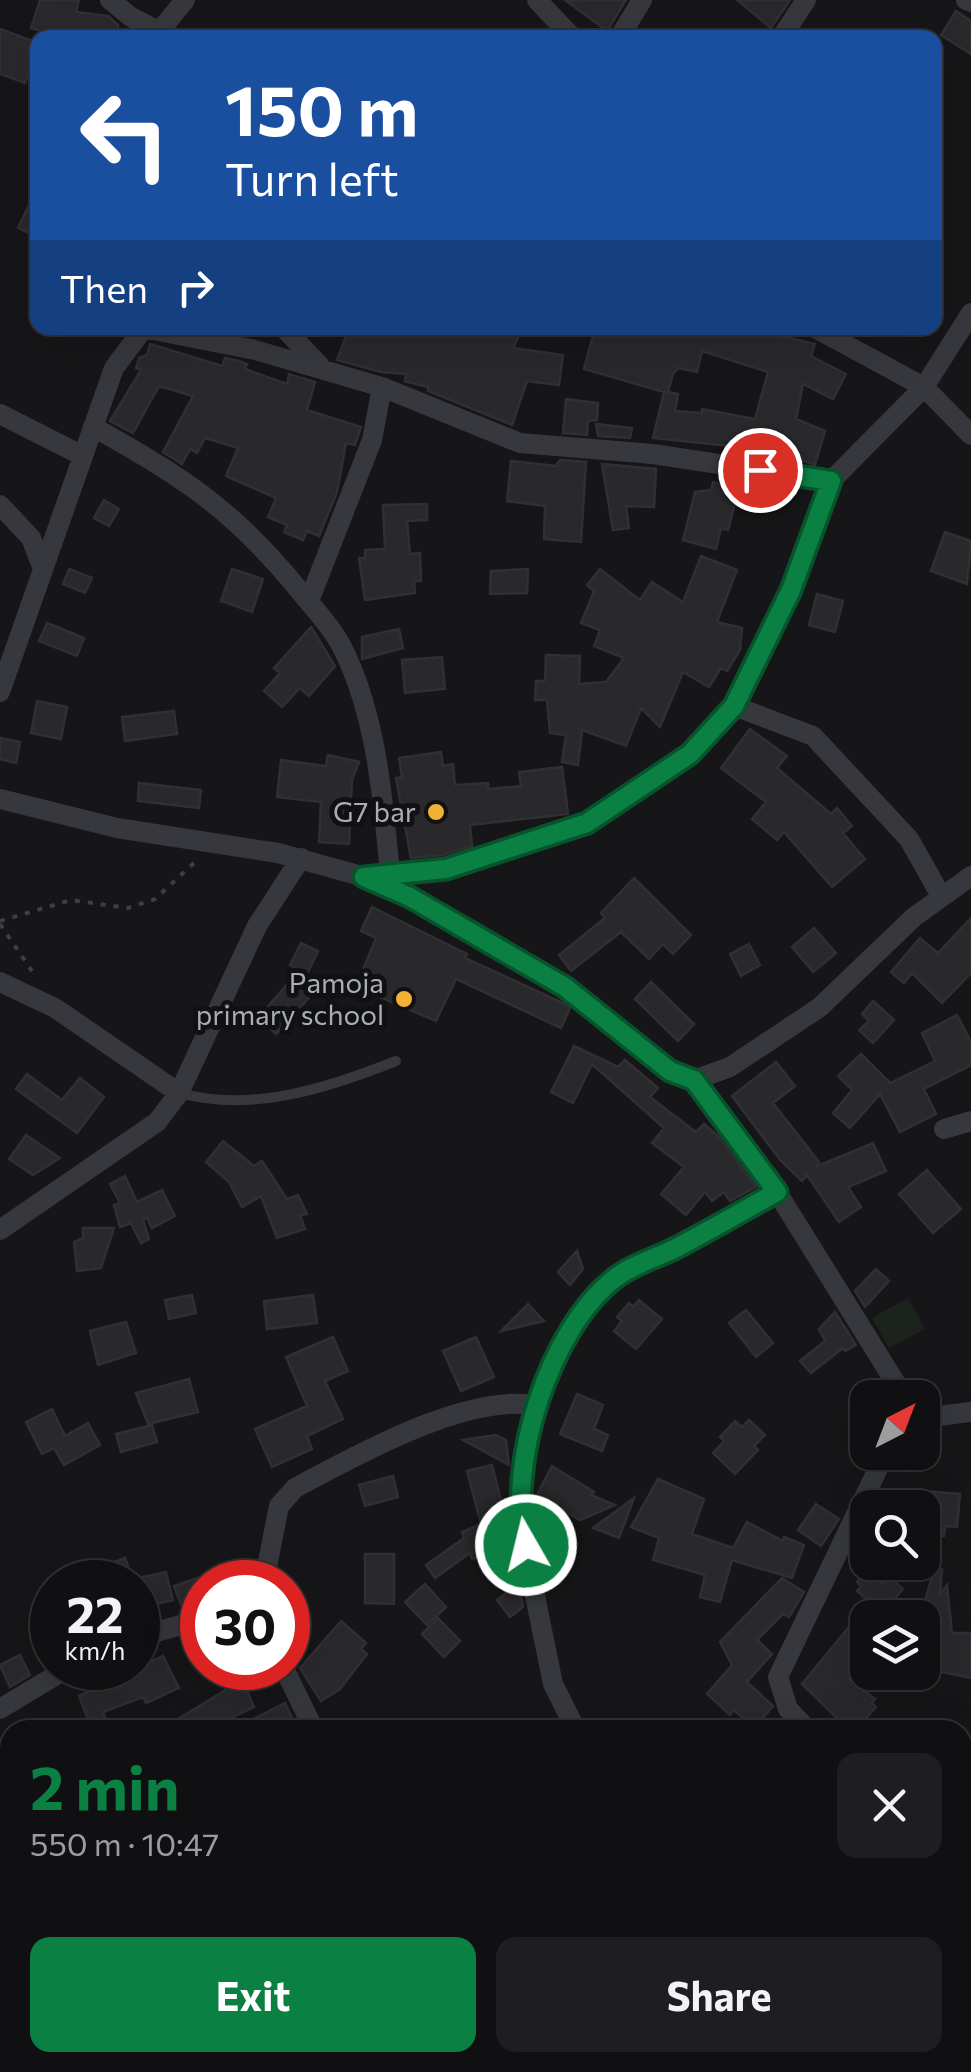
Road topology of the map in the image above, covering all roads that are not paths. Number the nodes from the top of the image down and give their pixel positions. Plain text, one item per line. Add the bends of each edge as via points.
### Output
1 (110, 0) edge
2 (185, 0) edge
3 (537, 0) edge
4 (642, 0) edge
5 (806, 0) edge
6 (153, 30) edge
7 (165, 30) edge
8 (565, 30) edge
9 (623, 30) edge
10 (785, 30) edge
11 (971, 313) edge
12 (138, 335) edge
13 (174, 335) edge
14 (290, 335) edge
15 (828, 335) edge
16 (322, 369) junction
17 (382, 386) junction
18 (924, 387) junction
19 (0, 414) edge
20 (93, 427) junction
21 (971, 435) edge
22 (84, 456) junction
23 (831, 481) junction
24 (0, 505) edge
25 (43, 569) junction
26 (308, 601) junction
27 (2, 622) edge
28 (23, 626) junction
29 (0, 692) edge
30 (734, 706) junction
31 (0, 798) edge
32 (302, 858) junction
33 (390, 874) junction
34 (364, 877) junction
35 (967, 885) edge
36 (940, 894) junction
37 (0, 982) edge
38 (396, 1061) dead end
39 (694, 1080) junction
40 (179, 1093) junction
41 (971, 1121) edge
42 (944, 1129) dead end
43 (777, 1192) junction
44 (0, 1230) edge
45 (893, 1380) edge
46 (537, 1406) junction
47 (971, 1412) edge
48 (940, 1416) edge
49 (877, 1470) edge
50 (269, 1560) edge
51 (32, 1690) edge
52 (295, 1690) edge
53 (0, 1709) edge
54 (309, 1720) edge
55 (571, 1720) edge
56 (798, 1720) edge

1 - 6 street
2 - 7 street
3 - 8 street
4 - 9 street
5 - 10 street
11 - 18 street
12 - 20 street via 114,368
13 - 16 street
14 - 16 street
15 - 18 street
16 - 17 street
17 - 23 street via 520,443 653,454
17 - 26 street via 372,440
18 - 21 street
18 - 23 street
19 - 22 street
20 - 22 street
20 - 26 street via 211,497 268,550
22 - 25 street
23 - 30 street via 791,590
24 - 25 street via 30,538
25 - 28 street
26 - 33 street via 344,650 365,714
27 - 28 street
28 - 29 street
30 - 33 street via 690,754 587,823 446,869
30 - 36 street via 813,736 896,823
31 - 32 street
32 - 34 street
32 - 40 street via 258,926
33 - 34 street
34 - 39 street via 565,987 670,1071
35 - 36 street
36 - 39 street via 820,1007 730,1066
37 - 40 street via 55,1008
38 - 40 lane via 306,1092 227,1102
39 - 43 street
40 - 44 street via 124,1148
41 - 42 street
43 - 45 street
43 - 46 street via 615,1277 568,1335
46 - 50 street via 512,1400 448,1418 295,1488 280,1506
46 - 55 street via 520,1522 553,1684
47 - 48 street
49 - 56 street via 778,1677
51 - 53 street
52 - 54 street

